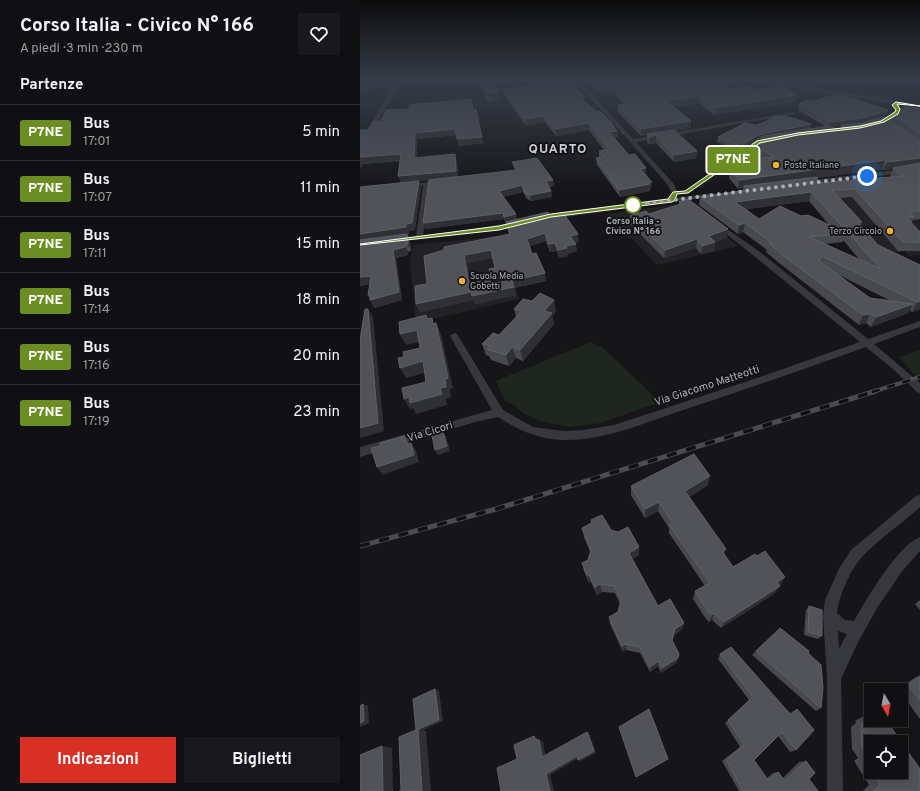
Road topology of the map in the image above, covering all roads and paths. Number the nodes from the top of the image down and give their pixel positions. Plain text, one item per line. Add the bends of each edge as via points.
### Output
1 (378, 117) edge
2 (610, 117) edge
3 (777, 117) edge
4 (367, 134) edge
5 (767, 139) edge
6 (632, 141) junction
7 (917, 170) edge
8 (920, 176) edge
9 (450, 181) edge
10 (427, 183) junction
11 (671, 184) junction
12 (797, 184) edge
13 (705, 185) junction
14 (397, 187) edge
15 (706, 196) junction
16 (673, 197) junction
17 (686, 197) junction
18 (708, 217) edge
19 (419, 238) junction
20 (389, 241) edge
21 (920, 324) edge
22 (454, 336) dead end
23 (869, 343) junction
24 (920, 389) edge
25 (499, 413) junction
26 (360, 452) edge
27 (920, 500) edge
28 (920, 543) edge
29 (830, 616) junction
30 (856, 629) junction
31 (834, 678) junction
32 (835, 791) edge

1 - 4 street
2 - 6 street
3 - 6 street
5 - 13 street via 759,142
6 - 11 street
7 - 8 street
7 - 12 street
9 - 10 street
10 - 14 street
10 - 19 street
11 - 16 street
11 - 17 street
13 - 15 street
13 - 15 street via 718,194
13 - 17 street
15 - 17 street
16 - 17 street
16 - 19 street via 551,216 499,228
18 - 23 street via 854,334
19 - 20 street
21 - 23 street, Via Giacomo Matteotti
22 - 25 street
23 - 24 street
23 - 25 street, Via Giacomo Matteotti via 593,434 565,436 538,432
25 - 26 street, Via Cicori
27 - 29 street via 856,554 832,600
28 - 30 street via 896,570
29 - 30 street via 842,626
29 - 31 street
30 - 31 street
31 - 32 street

